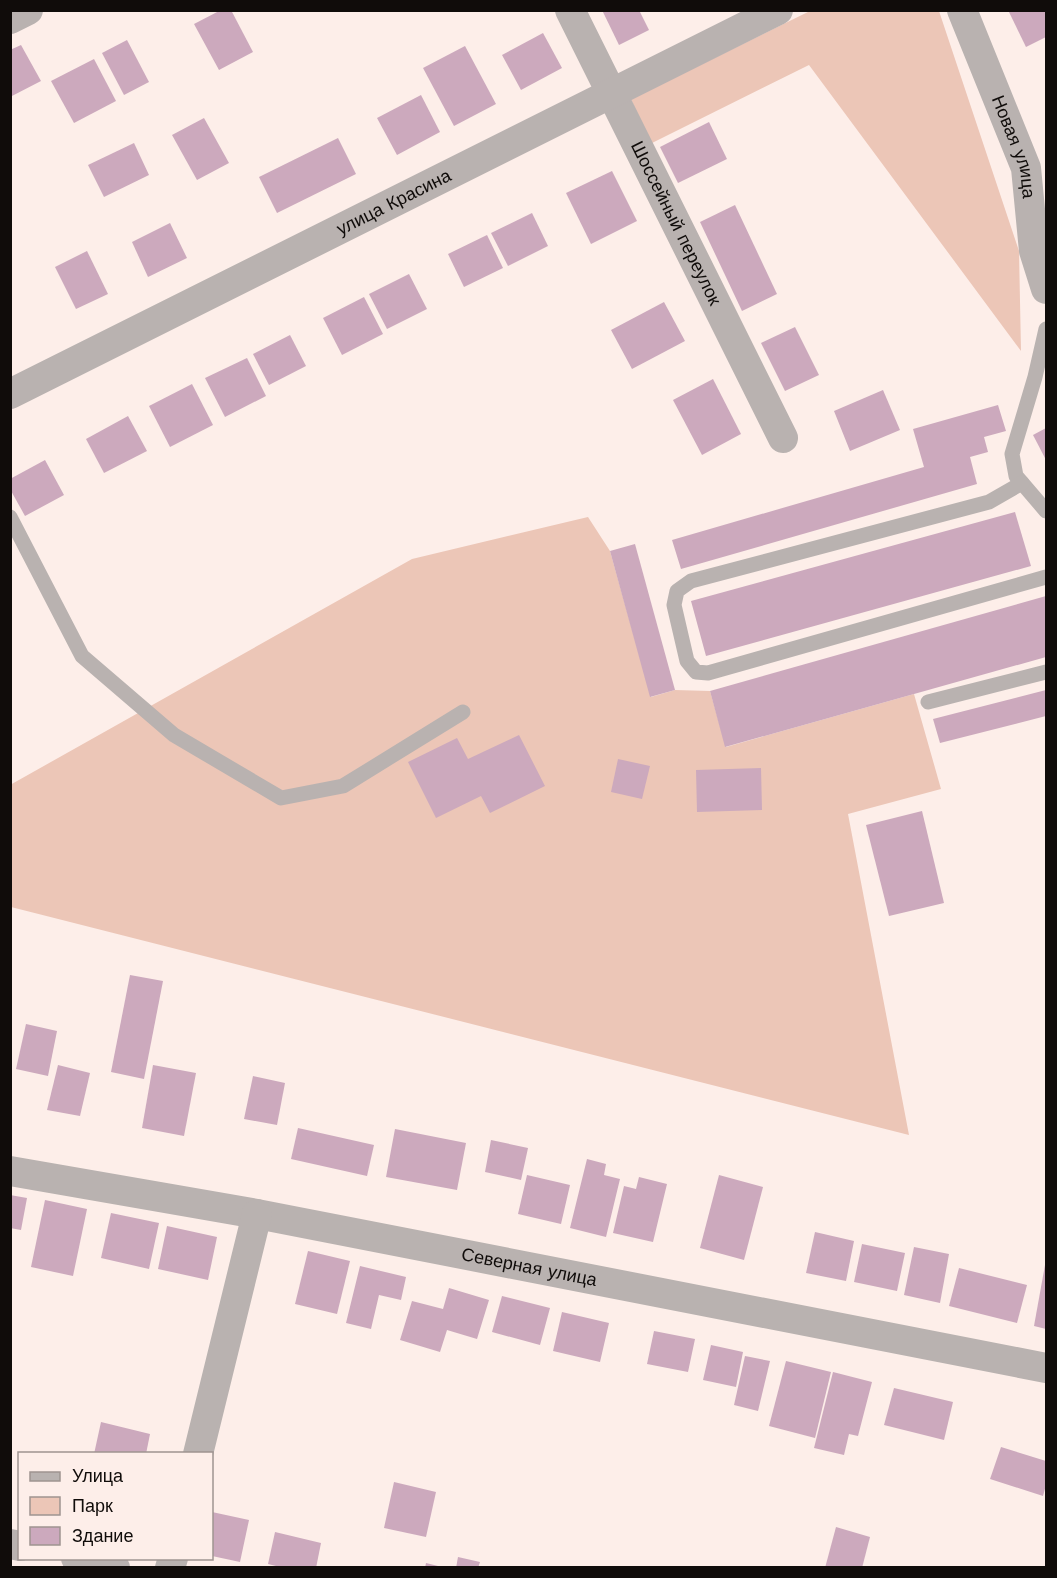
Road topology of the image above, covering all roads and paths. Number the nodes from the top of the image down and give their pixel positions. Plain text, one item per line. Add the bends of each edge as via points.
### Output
1 (28, 10) edge
2 (570, 10) edge
3 (778, 10) edge
4 (962, 10) edge
5 (10, 19) edge
6 (612, 92) junction
7 (1047, 289) edge
8 (1047, 329) edge
9 (10, 394) edge
10 (783, 438) dead end
11 (1022, 483) junction
12 (1047, 512) edge
13 (10, 517) edge
14 (1047, 577) edge
15 (1047, 672) edge
16 (928, 702) dead end
17 (463, 712) dead end
18 (10, 1171) edge
19 (258, 1214) junction
20 (1047, 1368) edge
21 (198, 1452) edge
22 (84, 1560) edge
23 (115, 1568) edge

1 - 5 street
2 - 6 street, Шоссейный переулок
3 - 6 street, улица Красина
4 - 7 street, Новая улица via 1026,168 1034,251
6 - 9 street, улица Красина
6 - 10 street, Шоссейный переулок
8 - 11 lane via 1012,454 1016,476
11 - 12 lane
11 - 14 lane via 989,502 691,581 677,591 674,605 687,661 696,672 708,673
13 - 17 lane via 82,656 174,735 281,798 343,786
15 - 16 lane
18 - 19 street, Северная улица
19 - 20 street, Северная улица
19 - 21 street
22 - 23 street

